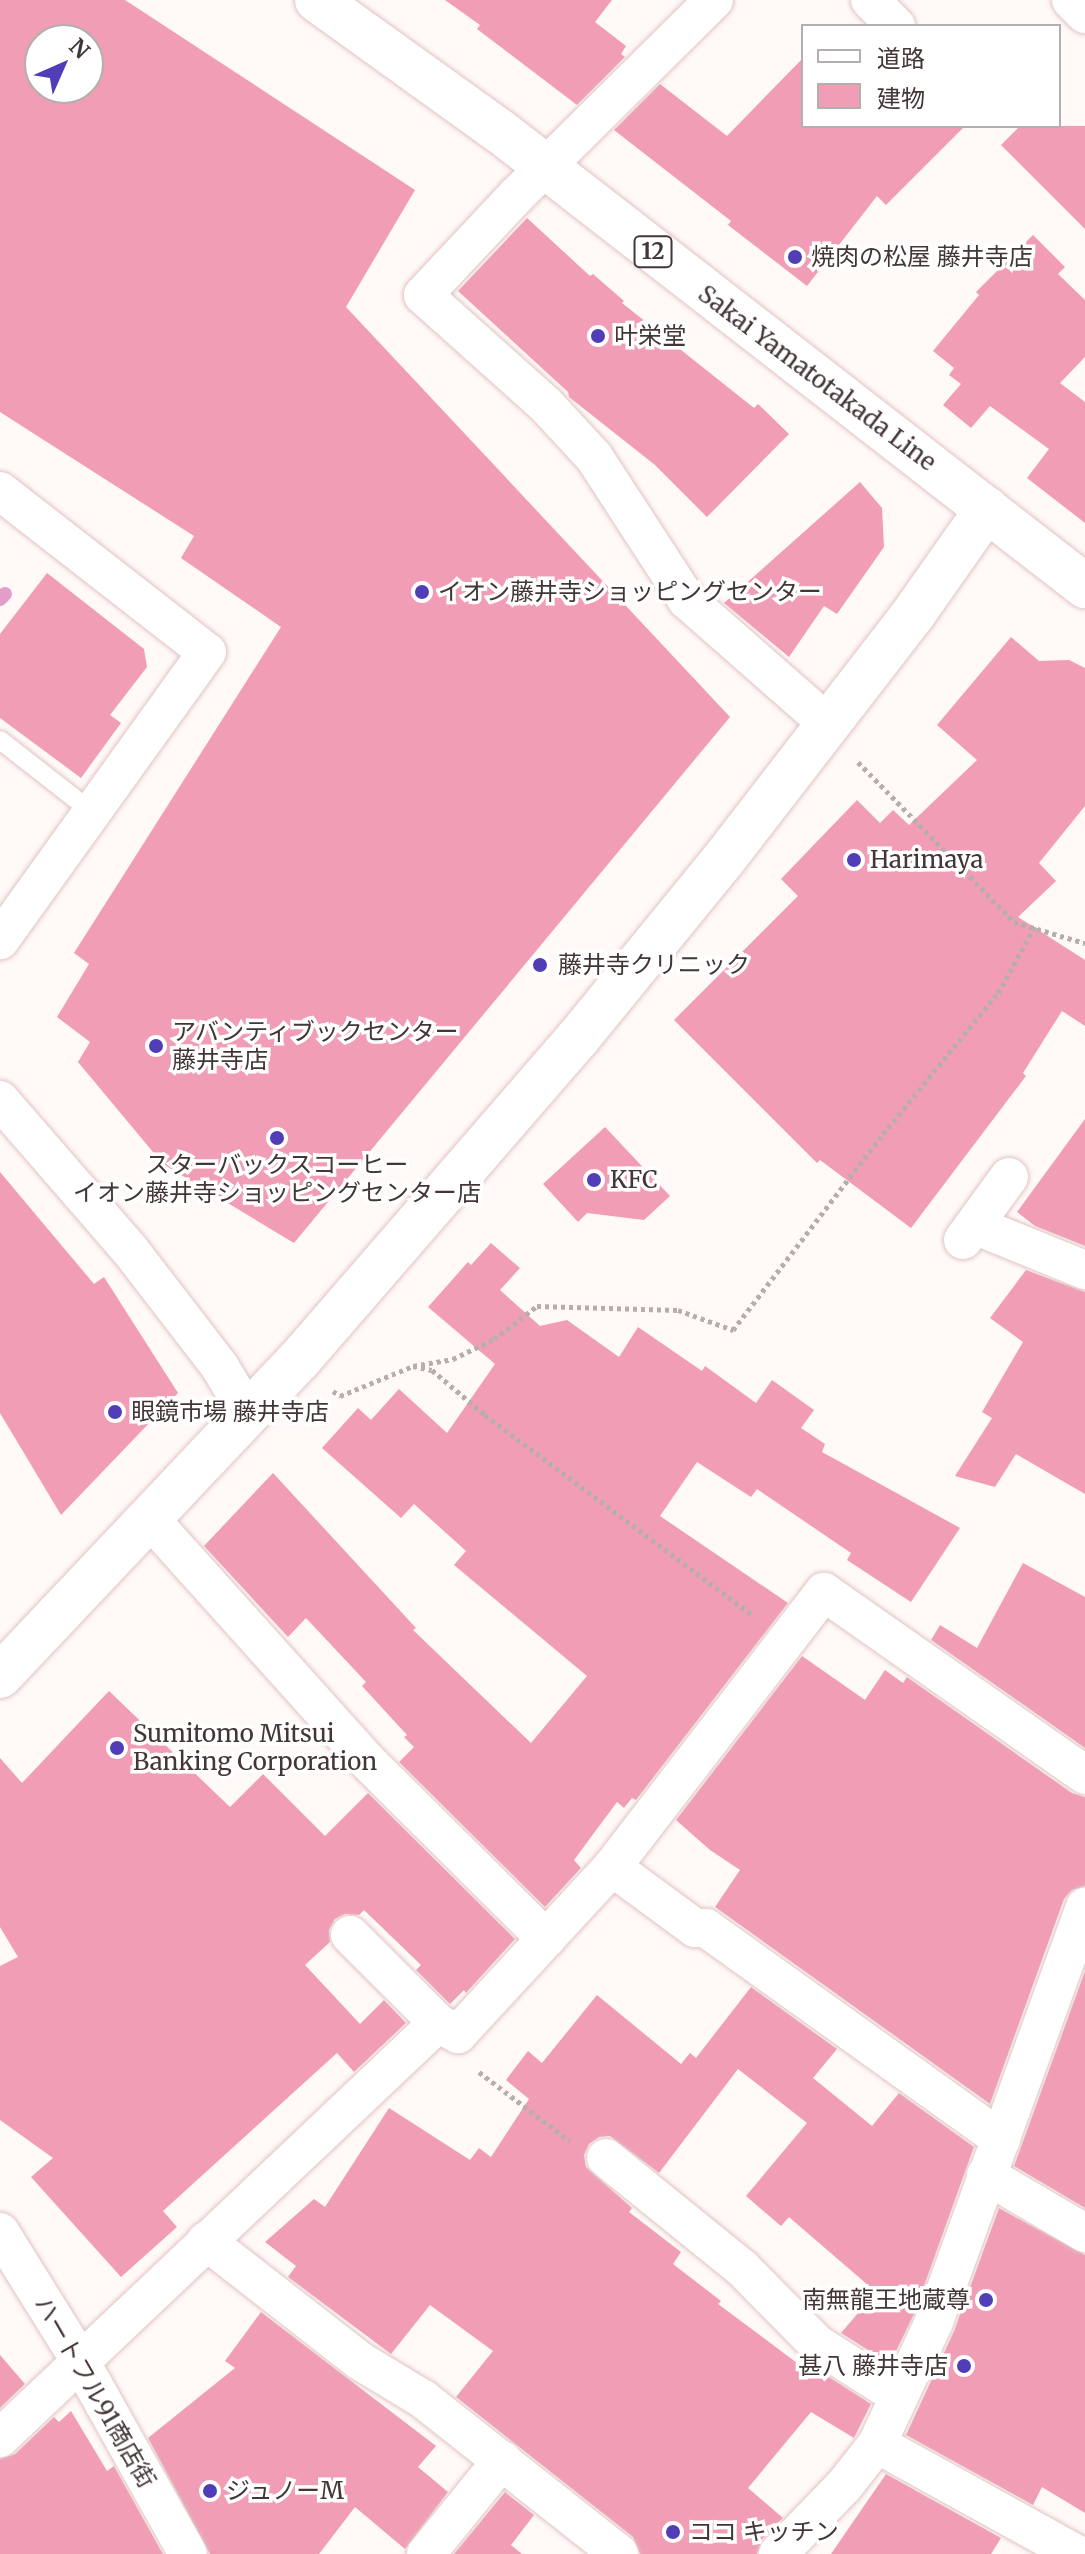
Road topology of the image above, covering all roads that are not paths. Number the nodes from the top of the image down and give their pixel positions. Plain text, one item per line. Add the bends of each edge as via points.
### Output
1 (317, 0) edge
2 (714, 0) edge
3 (870, 0) edge
4 (1071, 0) edge
5 (1085, 14) edge
6 (894, 24) edge
7 (545, 169) junction
8 (0, 491) edge
9 (987, 509) junction
10 (1084, 583) edge
11 (0, 740) edge
12 (840, 740) junction
13 (92, 812) junction
14 (0, 940) edge
15 (0, 1100) edge
16 (1009, 1177) dead end
17 (1085, 1270) edge
18 (248, 1414) junction
19 (150, 1519) junction
20 (0, 1676) edge
21 (1085, 1775) edge
22 (612, 1867) junction
23 (1085, 1907) edge
24 (350, 1935) dead end
25 (546, 1939) junction
26 (432, 2029) junction
27 (1001, 2139) junction
28 (606, 2158) road end
29 (986, 2175) junction
30 (1085, 2233) edge
31 (2, 2239) edge
32 (206, 2241) junction
33 (79, 2359) junction
34 (899, 2396) junction
35 (0, 2438) edge
36 (877, 2444) junction
37 (502, 2460) junction
38 (1085, 2538) edge
39 (188, 2554) edge
40 (426, 2554) edge
41 (619, 2554) edge
42 (778, 2554) edge
43 (1075, 2554) edge

1 - 7 street, Sakai Yamatotakada Line / 12
2 - 7 street
3 - 6 street
4 - 5 street
7 - 9 street, Sakai Yamatotakada Line / 12
7 - 12 street via 423,295 546,405 594,457 687,600
8 - 13 street via 207,652
9 - 10 street, Sakai Yamatotakada Line / 12
9 - 12 street via 914,613
11 - 13 lane
12 - 18 street
13 - 14 street
15 - 18 street via 130,1250 220,1367
16 - 17 street via 968,1233
18 - 19 street
19 - 20 street
19 - 25 street via 366,1760
21 - 22 street via 824,1592
22 - 25 street
22 - 27 street
23 - 27 street
24 - 26 street
25 - 26 street via 458,2034
26 - 32 street
27 - 29 street
28 - 34 street via 742,2268 817,2344
29 - 30 street
29 - 34 street via 934,2322
31 - 33 street, ハートフル91商店街
32 - 33 street
32 - 37 street via 360,2361 423,2399
33 - 35 street
33 - 39 street, ハートフル91商店街
34 - 36 street
36 - 42 street
36 - 43 street
37 - 40 street
37 - 41 street
38 - 43 lane

